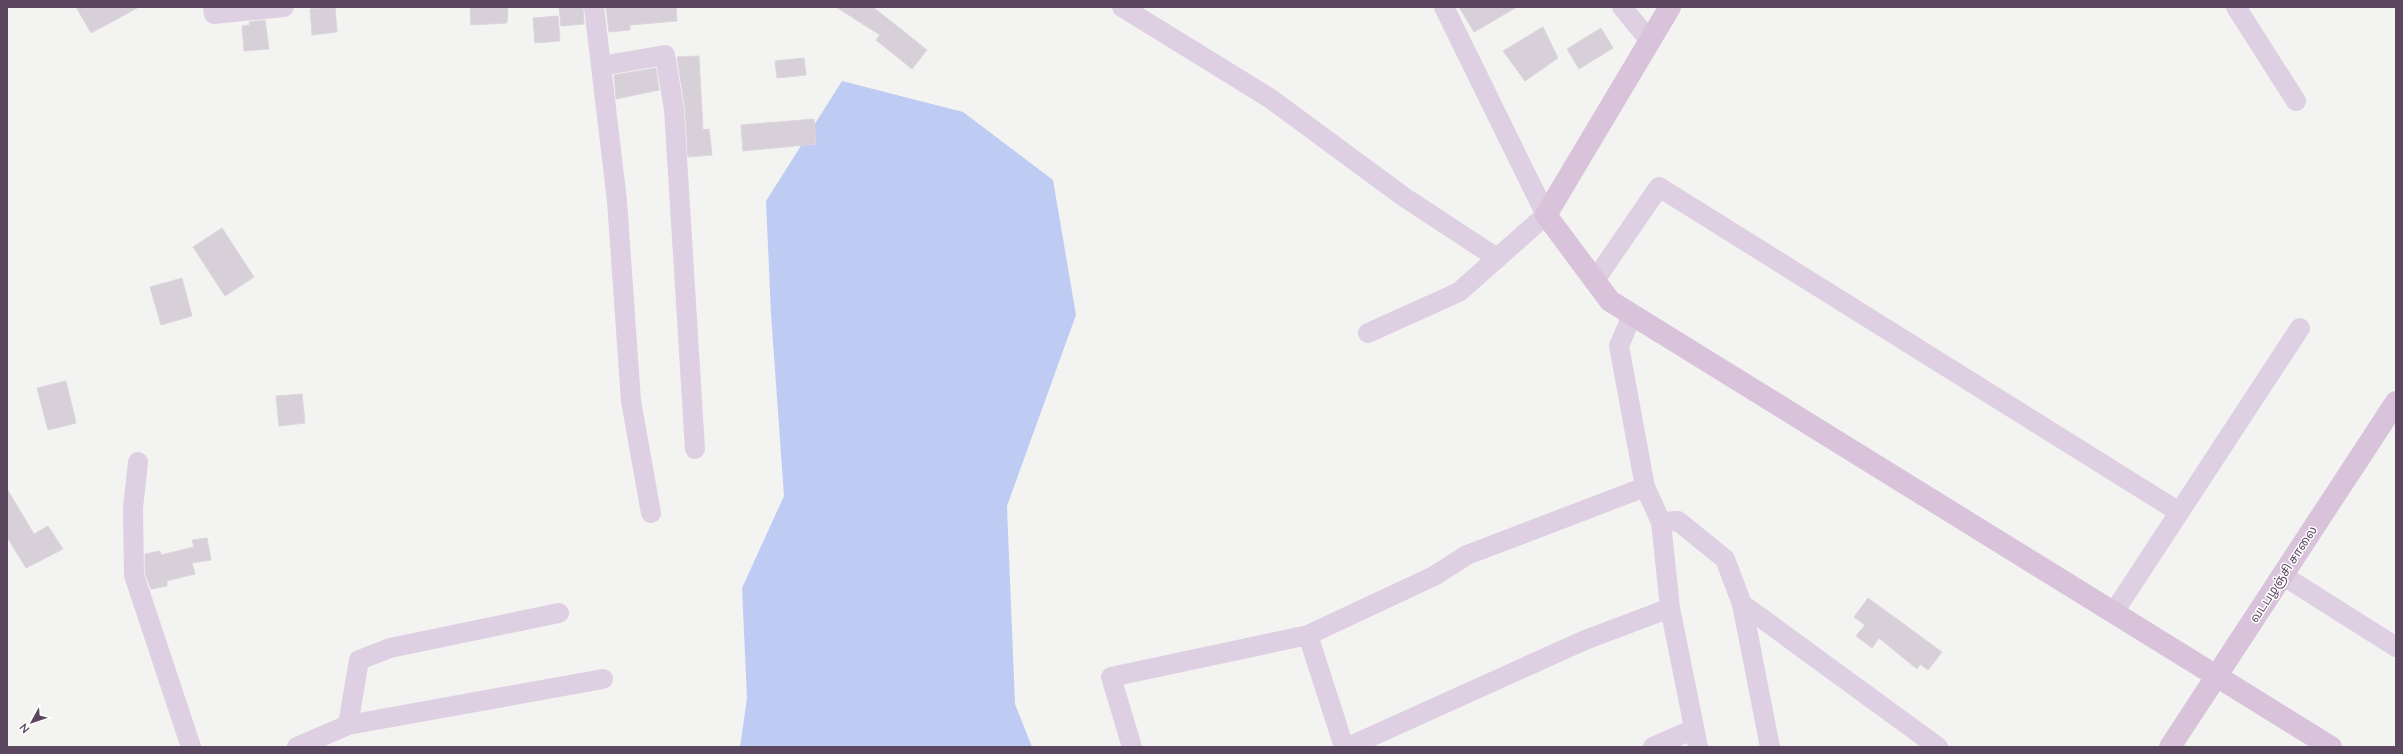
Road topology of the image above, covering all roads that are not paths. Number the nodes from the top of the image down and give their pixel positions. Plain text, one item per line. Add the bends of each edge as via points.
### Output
1 (213, 7) edge
2 (284, 7) edge
3 (594, 7) edge
4 (1122, 7) edge
5 (1444, 7) edge
6 (1622, 7) edge
7 (1670, 7) edge
8 (2236, 7) edge
9 (1650, 41) junction
10 (602, 66) junction
11 (2296, 101) dead end
12 (1546, 215) junction
13 (1497, 258) junction
14 (1595, 280) junction
15 (1632, 315) junction
16 (2300, 328) dead end
17 (1368, 333) dead end
18 (2396, 402) edge
19 (695, 449) dead end
20 (138, 462) dead end
21 (1645, 487) junction
22 (2179, 512) junction
23 (651, 513) dead end
24 (1661, 522) junction
25 (2282, 575) junction
26 (1742, 604) junction
27 (1670, 608) junction
28 (2114, 612) junction
29 (558, 613) dead end
30 (1308, 635) junction
31 (2394, 642) edge
32 (2216, 675) junction
33 (603, 679) dead end
34 (348, 725) junction
35 (1696, 738) edge
36 (191, 747) edge
37 (297, 747) edge
38 (1132, 747) edge
39 (1344, 747) edge
40 (1348, 747) edge
41 (1653, 747) edge
42 (1770, 747) edge
43 (1938, 747) edge
44 (2170, 747) edge
45 (2331, 747) edge

1 - 2 street via 214,14
3 - 10 street
4 - 13 street via 1271,99 1404,197
5 - 12 street
6 - 9 street
7 - 9 street
8 - 11 street
9 - 12 street
10 - 19 street via 665,55 674,109
10 - 23 street via 617,201 631,402
12 - 13 street
12 - 14 street
13 - 17 street via 1459,292
14 - 15 street via 1610,301
14 - 22 street via 1659,187
15 - 21 street via 1619,346
15 - 28 street
16 - 22 street
18 - 25 street, வடபழஞ்சி சாலை
20 - 36 street via 133,508 134,575
21 - 24 street
21 - 30 street via 1467,555 1434,576
22 - 28 street
24 - 26 street via 1678,521 1725,559
24 - 27 street
25 - 31 street
25 - 32 street, வடபழஞ்சி சாலை
26 - 42 street
26 - 43 street
27 - 35 street
27 - 40 street via 1585,640
28 - 32 street
29 - 34 street via 390,648 359,660
30 - 38 street via 1111,677
30 - 39 street
32 - 44 street, வடபழஞ்சி சாலை
32 - 45 street
33 - 34 street
34 - 37 street
35 - 41 street

